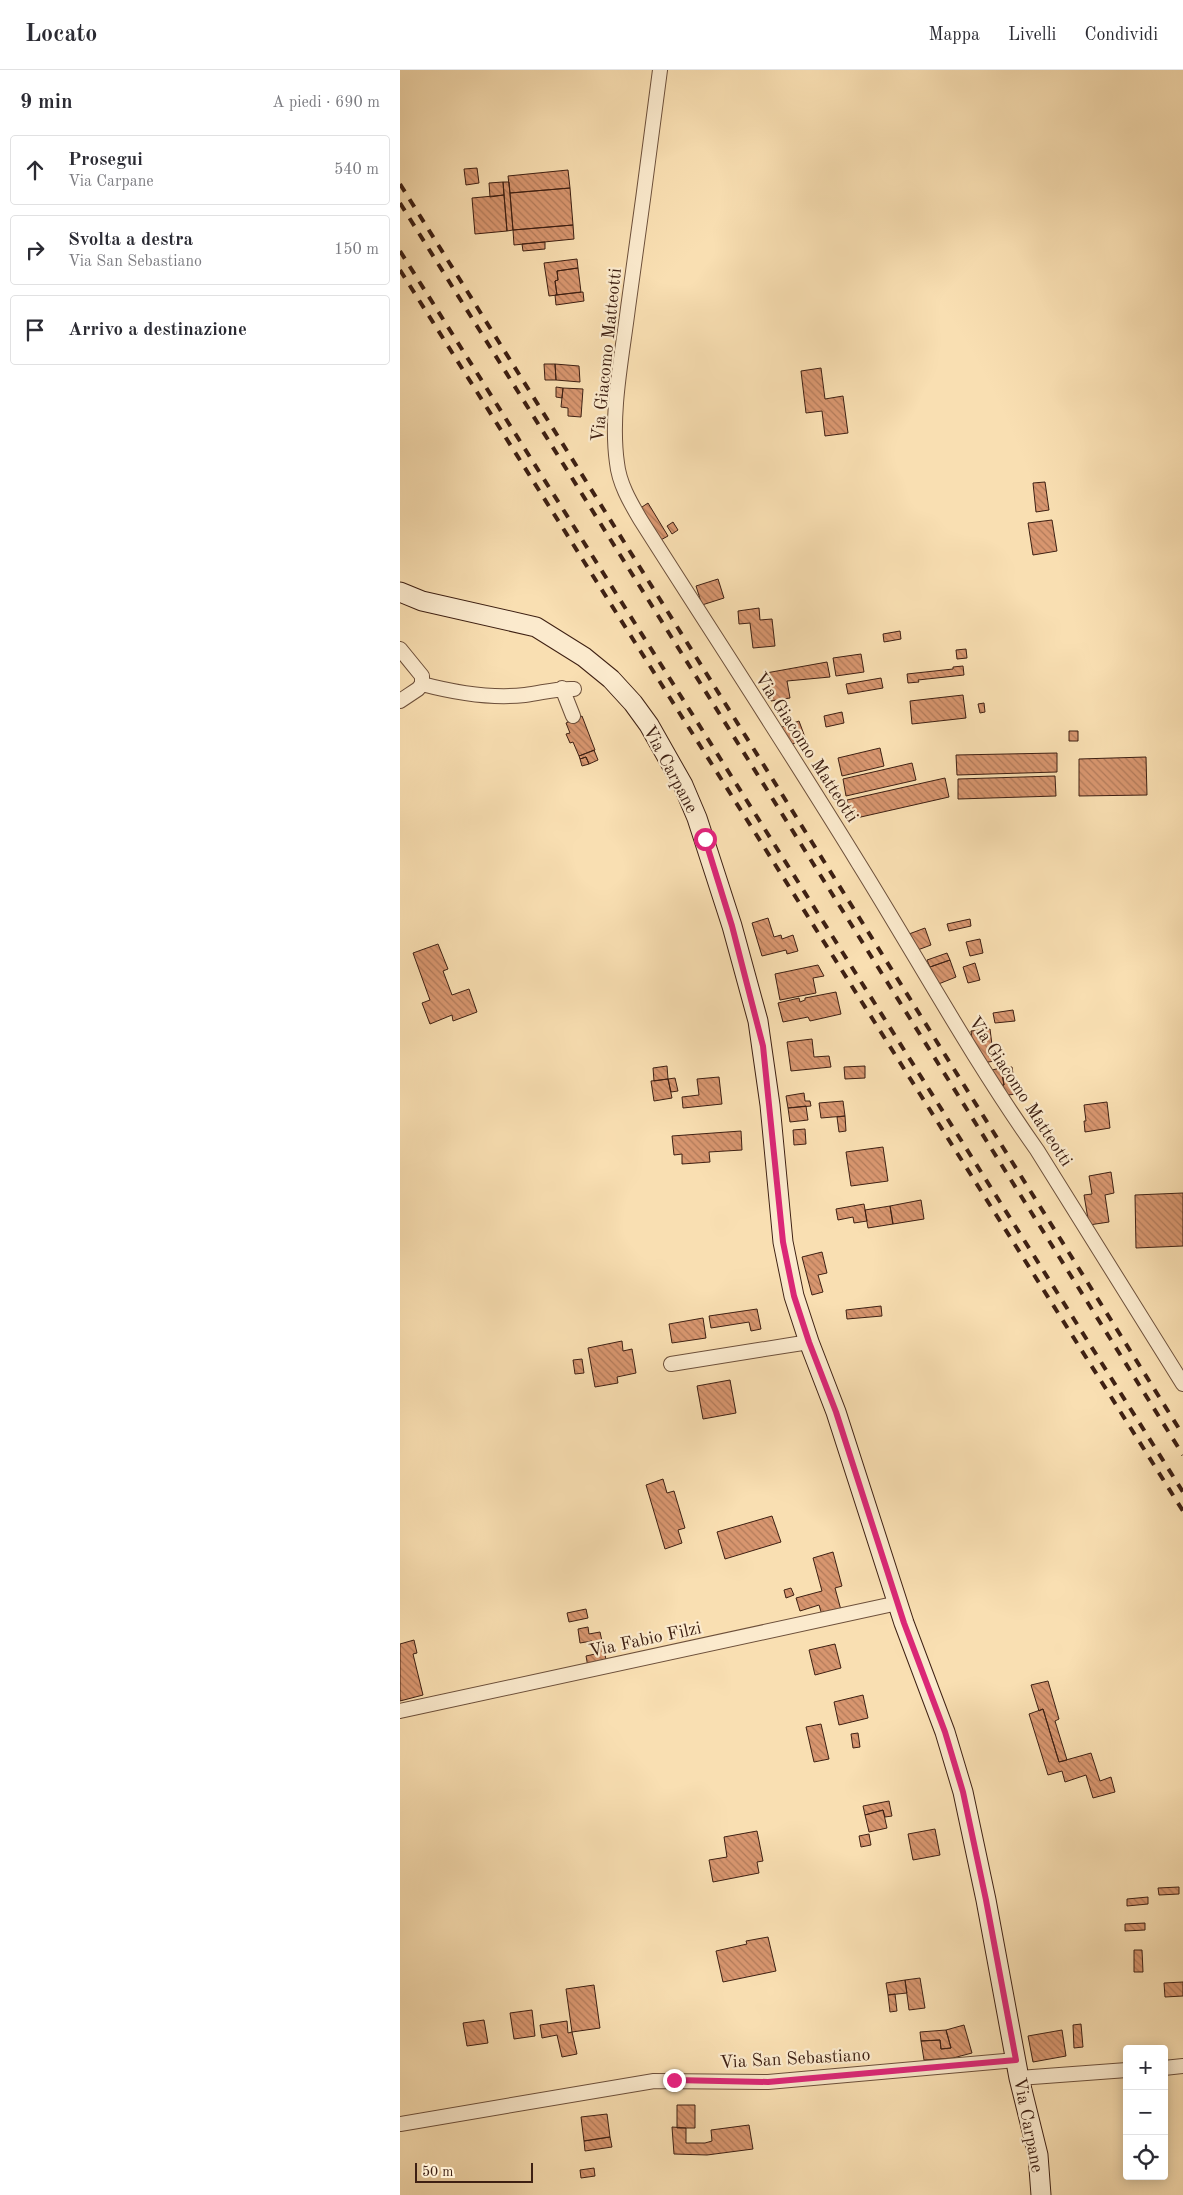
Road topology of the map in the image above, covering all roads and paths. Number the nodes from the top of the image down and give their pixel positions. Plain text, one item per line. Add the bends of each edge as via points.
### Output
1 (660, 70) edge
2 (400, 592) edge
3 (400, 650) edge
4 (422, 684) junction
5 (400, 702) edge
6 (573, 716) dead end
7 (809, 1342) junction
8 (670, 1364) dead end
9 (1183, 1384) edge
10 (898, 1603) junction
11 (400, 1711) edge
12 (1183, 2066) edge
13 (1168, 2068) edge
14 (1017, 2069) junction
15 (1123, 2070) edge
16 (400, 2124) edge
17 (1041, 2195) edge

1 - 9 street, Via Giacomo Matteotti via 616,410 614,442 624,489 859,864 972,1052
2 - 7 street, Via Carpane via 422,601 536,627 584,658 633,702 683,785 713,864 758,1021 783,1242 794,1296
3 - 4 street via 422,676
4 - 5 street
4 - 6 street via 482,697 568,689
7 - 8 street
7 - 10 street, Via Carpane via 836,1412
10 - 11 street, Via Fabio Filzi
10 - 14 street, Via Carpane via 963,1792
12 - 13 street
14 - 15 street
14 - 16 street, Via San Sebastiano via 768,2082 654,2081
14 - 17 street, Via Carpane via 1038,2155

